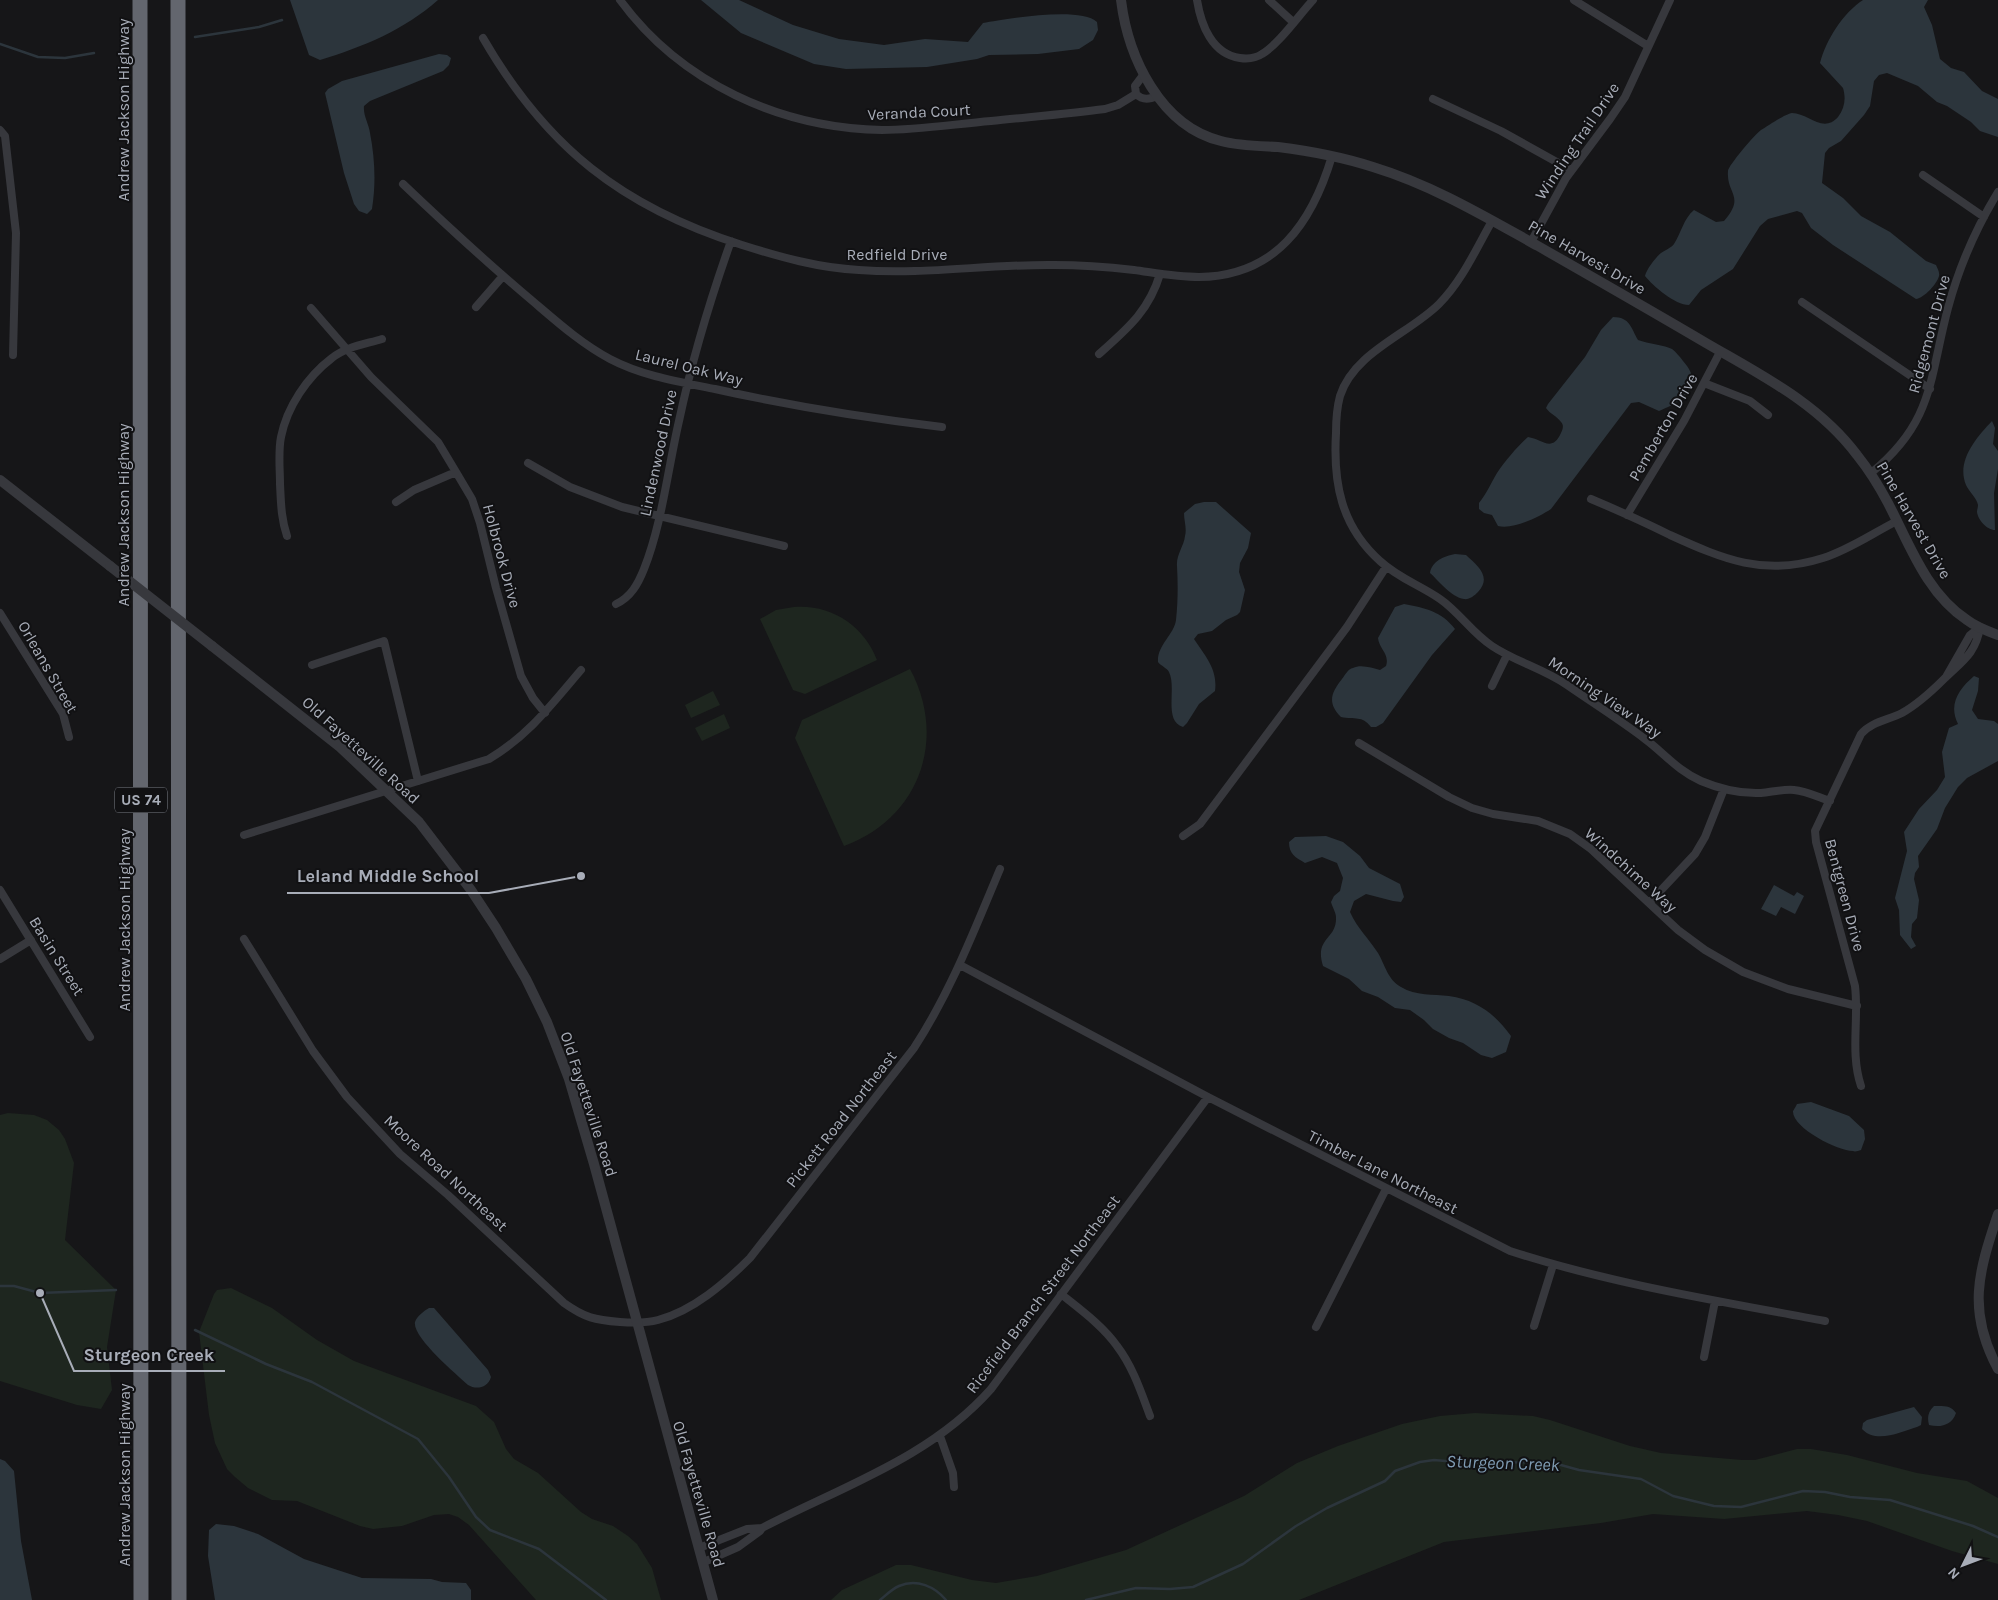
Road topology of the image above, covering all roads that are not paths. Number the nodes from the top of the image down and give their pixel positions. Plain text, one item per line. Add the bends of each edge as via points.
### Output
1 (140, 0) edge
2 (178, 0) edge
3 (620, 0) edge
4 (1120, 0) edge
5 (1197, 0) edge
6 (1269, 0) edge
7 (1313, 0) edge
8 (1574, 0) edge
9 (1670, 0) edge
10 (1293, 22) junction
11 (483, 38) dead end
12 (1648, 46) junction
13 (1144, 74) junction
14 (1136, 94) junction
15 (1158, 96) junction
16 (1432, 99) dead end
17 (0, 130) edge
18 (1332, 156) junction
19 (1571, 170) junction
20 (1923, 175) dead end
21 (403, 184) dead end
22 (1998, 192) edge
23 (1984, 217) junction
24 (1492, 220) junction
25 (731, 241) junction
26 (1531, 242) junction
27 (1160, 274) junction
28 (503, 276) junction
29 (1802, 302) dead end
30 (476, 307) dead end
31 (311, 308) dead end
32 (382, 340) dead end
33 (346, 350) junction
34 (1720, 352) junction
35 (1099, 354) dead end
36 (13, 355) dead end
37 (687, 383) junction
38 (1704, 383) junction
39 (1930, 389) junction
40 (1768, 415) dead end
41 (942, 427) dead end
42 (528, 463) dead end
43 (456, 472) junction
44 (1870, 473) junction
45 (0, 480) edge
46 (1590, 499) dead end
47 (396, 502) dead end
48 (1627, 515) junction
49 (658, 517) junction
50 (1897, 521) junction
51 (287, 536) dead end
52 (784, 546) dead end
53 (1386, 567) junction
54 (616, 604) dead end
55 (0, 613) edge
56 (1980, 627) junction
57 (1998, 634) edge
58 (1507, 655) junction
59 (312, 665) dead end
60 (581, 670) dead end
61 (1492, 686) dead end
62 (545, 713) junction
63 (69, 737) dead end
64 (1359, 743) dead end
65 (418, 781) junction
66 (1724, 789) junction
67 (388, 791) junction
68 (1830, 801) junction
69 (244, 835) dead end
70 (1183, 836) dead end
71 (1000, 869) dead end
72 (0, 890) edge
73 (1649, 903) junction
74 (244, 939) dead end
75 (31, 940) junction
76 (0, 959) edge
77 (960, 965) junction
78 (1857, 1006) junction
79 (90, 1037) dead end
80 (1861, 1086) dead end
81 (1208, 1097) junction
82 (1386, 1188) junction
83 (1998, 1214) edge
84 (1553, 1265) junction
85 (1062, 1294) junction
86 (1715, 1301) junction
87 (1825, 1321) dead end
88 (638, 1323) junction
89 (1534, 1326) dead end
90 (1316, 1327) dead end
91 (1704, 1357) dead end
92 (1998, 1369) edge
93 (1150, 1416) dead end
94 (940, 1436) junction
95 (954, 1487) dead end
96 (762, 1528) junction
97 (699, 1548) junction
98 (704, 1562) junction
99 (142, 1600) edge
100 (179, 1600) edge
101 (713, 1600) edge

1 - 99 highway, Andrew Jackson Highway / US 74
2 - 100 highway, US 74
3 - 14 street, Veranda Court via 660,44 703,77 768,110 819,124 870,129 915,128 1105,110
4 - 13 street, Pine Harvest Drive via 1129,40
5 - 10 street via 1201,18 1215,45 1237,58 1262,54
6 - 10 street
7 - 10 street
8 - 12 street
9 - 12 street, Winding Trail Drive
11 - 25 street, Redfield Drive via 526,104 584,164 645,204
12 - 19 street, Winding Trail Drive via 1618,108
13 - 14 street via 1136,82
13 - 15 street, Pine Harvest Drive
14 - 15 street via 1143,99
15 - 18 street, Pine Harvest Drive via 1180,121 1217,141
16 - 19 street via 1501,130
17 - 36 street via 5,136 16,234
18 - 24 street, Pine Harvest Drive via 1416,182
18 - 27 street, Redfield Drive via 1304,221 1274,252 1240,270 1219,276
19 - 26 street, Winding Trail Drive
20 - 23 street
21 - 28 street, Laurel Oak Way
22 - 23 street, Ridgemont Drive
23 - 39 street, Ridgemont Drive via 1949,306
24 - 26 street, Pine Harvest Drive
24 - 53 street, Morning View Way via 1448,294 1425,317 1367,358 1352,374 1341,395 1334,457 1338,492 1353,529
25 - 27 street, Redfield Drive via 796,261 858,270 1035,265 1100,267
25 - 37 street, Lindenwood Drive
26 - 34 street, Pine Harvest Drive
27 - 35 street via 1144,311
28 - 30 street
28 - 37 street, Laurel Oak Way via 598,352 634,369
29 - 39 street
31 - 33 street, Holbrook Drive
32 - 33 street
33 - 43 street, Holbrook Drive via 438,442
33 - 51 street via 312,376 298,395 281,438 281,519
34 - 38 street, Pemberton Drive
34 - 44 street, Pine Harvest Drive via 1784,388 1811,408 1841,436
37 - 41 street, Laurel Oak Way via 838,414
37 - 49 street, Lindenwood Drive
38 - 40 street via 1750,400
38 - 48 street, Pemberton Drive
39 - 44 street, Ridgemont Drive via 1921,414 1909,433 1891,456
42 - 49 street via 586,494
43 - 47 street via 414,490
43 - 62 street, Holbrook Drive via 472,499 480,523 521,676
44 - 50 street, Pine Harvest Drive
45 - 67 street, Old Fayetteville Road, bridge via 318,728
46 - 48 street
48 - 50 street via 1724,558 1774,566 1824,558
49 - 52 street
49 - 54 street, Lindenwood Drive via 639,581 629,595
50 - 56 street, Pine Harvest Drive via 1931,584 1962,617
53 - 58 street, Morning View Way via 1439,598 1483,639
53 - 70 street via 1347,627 1200,824
55 - 63 street, Orleans Street via 63,714
56 - 57 street, Pine Harvest Drive
56 - 68 street, Bentgreen Drive via 1970,635 1946,678 1932,692 1908,709 1865,730
58 - 61 street
58 - 66 street, Morning View Way via 1540,668 1567,685 1647,740 1683,772
59 - 65 street via 384,641
60 - 62 street
62 - 65 street via 507,749 489,759
64 - 73 street, Windchime Way via 1472,808 1538,821 1570,834 1591,849
65 - 67 street
66 - 68 street, Morning View Way via 1753,793 1793,790
66 - 73 street via 1695,854
67 - 69 street
67 - 88 street, Old Fayetteville Road via 424,828 471,890 526,979 547,1022 569,1079
68 - 78 street, Bentgreen Drive via 1814,836 1852,974
71 - 77 street, Pickett Road Northeast
72 - 75 street, Basin Street
73 - 78 street, Windchime Way via 1693,942 1743,972 1788,989
74 - 88 street, Moore Road Northeast via 319,1059 347,1097 400,1154 579,1314 602,1321
75 - 76 street
75 - 79 street, Basin Street
77 - 81 street, Timber Lane Northeast
77 - 88 street, Pickett Road Northeast via 934,1018 914,1048 750,1258 730,1278 690,1306 657,1321
78 - 80 street, Bentgreen Drive via 1855,1056
81 - 82 street, Timber Lane Northeast
81 - 85 street, Ricefield Branch Street Northeast
82 - 84 street, Timber Lane Northeast via 1510,1251
82 - 90 street
83 - 92 street via 1982,1264 1978,1290 1983,1334
84 - 86 street, Timber Lane Northeast
84 - 89 street
85 - 93 street via 1101,1327 1117,1346 1129,1365
85 - 94 street, Ricefield Branch Street Northeast via 990,1390
86 - 87 street, Timber Lane Northeast
86 - 91 street
88 - 97 street, Old Fayetteville Road
94 - 95 street via 953,1473
94 - 96 street, Ricefield Branch Street Northeast via 890,1465
96 - 97 street, Ricefield Branch Street Northeast via 747,1529
96 - 98 street, Ricefield Branch Street Northeast via 738,1547
97 - 98 street, Old Fayetteville Road
98 - 101 street, Old Fayetteville Road

